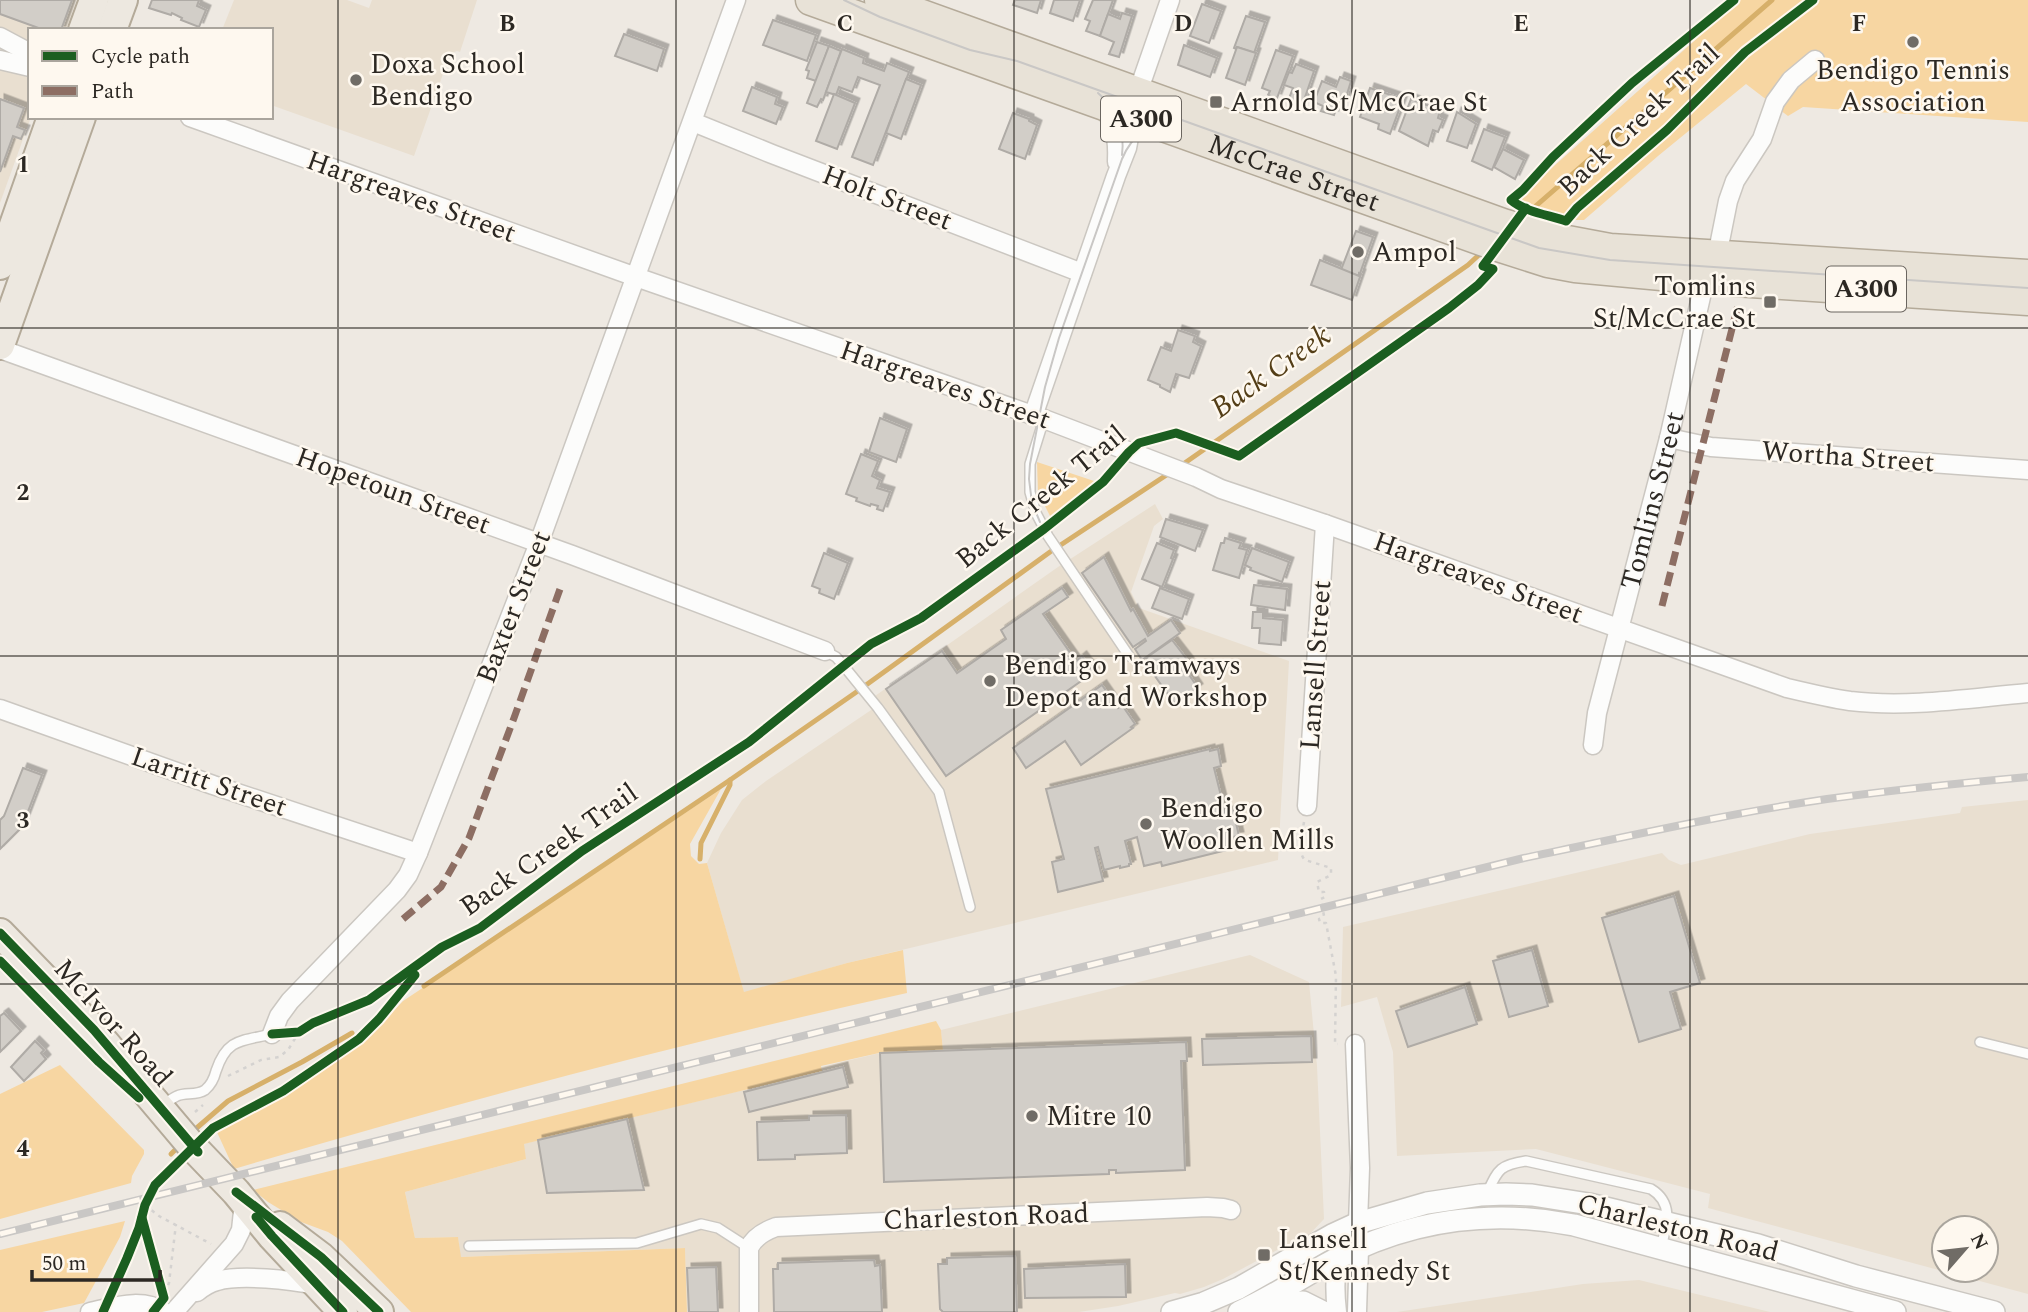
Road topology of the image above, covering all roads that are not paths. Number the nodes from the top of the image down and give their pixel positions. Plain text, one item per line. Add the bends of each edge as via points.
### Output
1 (94, 0) edge
2 (123, 0) edge
3 (736, 0) edge
4 (811, 0) edge
5 (880, 0) edge
6 (1170, 0) edge
7 (84, 28) edge
8 (113, 28) edge
9 (0, 37) edge
10 (28, 53) edge
11 (0, 60) edge
12 (1815, 60) dead end
13 (28, 67) edge
14 (1091, 100) junction
15 (1135, 104) junction
16 (51, 119) edge
17 (80, 119) edge
18 (196, 119) edge
19 (693, 122) junction
20 (1115, 176) junction
21 (0, 265) edge
22 (1711, 268) junction
23 (1082, 273) junction
24 (2028, 275) edge
25 (636, 277) junction
26 (2028, 300) edge
27 (0, 347) edge
28 (1038, 417) junction
29 (1669, 438) junction
30 (2028, 470) edge
31 (1325, 524) junction
32 (539, 544) junction
33 (1619, 628) junction
34 (825, 650) joint
35 (1129, 656) dead end
36 (2028, 693) edge
37 (0, 709) edge
38 (1593, 745) dead end
39 (1307, 806) road end
40 (418, 853) junction
41 (970, 907) dead end
42 (0, 933) edge
43 (0, 961) edge
44 (272, 1034) joint
45 (1980, 1042) dead end
46 (1356, 1044) road end
47 (2028, 1054) edge
48 (159, 1108) junction
49 (187, 1134) junction
50 (1486, 1195) junction
51 (240, 1197) junction
52 (1231, 1210) dead end
53 (1668, 1223) junction
54 (1353, 1226) junction
55 (469, 1247) dead end
56 (1661, 1247) junction
57 (748, 1248) junction
58 (1359, 1249) junction
59 (1337, 1258) junction
60 (316, 1285) junction
61 (188, 1298) junction
62 (1930, 1304) edge
63 (167, 1307) edge
64 (1246, 1309) edge
65 (90, 1312) edge
66 (343, 1312) edge
67 (379, 1312) edge
68 (749, 1312) edge
69 (1172, 1312) edge
70 (1323, 1312) edge
71 (1337, 1312) edge
72 (1357, 1312) edge
73 (1895, 1312) edge
74 (1994, 1312) edge

1 - 7 main road
2 - 8 main road
3 - 19 street, Baxter Street
4 - 14 highway, McCrae Street / A300
5 - 15 highway, McCrae Street / A300
6 - 15 street
9 - 10 street
11 - 13 street
12 - 22 street, Tomlins Street via 1791,80 1775,102 1762,139 1735,181
14 - 15 highway, McCrae Street / A300
14 - 20 street via 1106,111 1113,124
15 - 20 street via 1127,148
15 - 22 highway, McCrae Street / A300 via 1520,241 1548,262 1575,267
16 - 21 main road
17 - 27 main road
18 - 25 street, Hargreaves Street
19 - 23 street, Holt Street
19 - 25 street, Baxter Street
20 - 23 street
22 - 24 highway, A300 via 1932,267
22 - 26 highway, A300
22 - 29 street, Tomlins Street
23 - 28 street
25 - 28 street, Hargreaves Street
25 - 32 street, Baxter Street
27 - 32 street, Hopetoun Street
28 - 31 street, Hargreaves Street via 1221,489
28 - 35 lane via 1029,479 1036,513
29 - 30 street, Wortha Street via 1710,447
29 - 33 street, Tomlins Street
31 - 33 street, Hargreaves Street
31 - 39 street, Lansell Street
32 - 34 street, Hopetoun Street
32 - 40 street, Baxter Street
33 - 36 street, Hargreaves Street via 1818,696 1883,703
33 - 38 street, Tomlins Street
34 - 41 lane via 878,708 939,792
37 - 40 street, Larritt Street
40 - 44 street, Baxter Street via 398,889 290,1001
42 - 48 main road, McIvor Road via 94,1030
43 - 49 main road, McIvor Road via 99,1062
44 - 48 lane via 228,1047 208,1087 178,1095
45 - 47 lane
46 - 54 street via 1360,1168
48 - 49 main road, McIvor Road
49 - 51 main road, McIvor Road
50 - 53 street, Charleston Road via 1532,1195
50 - 53 lane via 1500,1168 1533,1161 1651,1189 1665,1203
50 - 54 street, Charleston Road via 1427,1203
51 - 60 main road, McIvor Road
51 - 61 street via 239,1237
51 - 67 main road, McIvor Road via 321,1257
52 - 57 street, Charleston Road via 785,1226 768,1230
53 - 56 lane
53 - 62 street, Charleston Road via 1758,1245
54 - 58 street
54 - 59 street
54 - 69 street, Charleston Road via 1239,1288
55 - 57 lane via 637,1243 701,1224 718,1228
56 - 58 street, Charleston Road via 1553,1221 1492,1217 1429,1224
56 - 73 street, Charleston Road
57 - 68 street
58 - 59 street, Charleston Road
58 - 72 street
59 - 64 street, Charleston Road
59 - 71 street
60 - 61 street via 229,1279 211,1283
60 - 66 main road, McIvor Road
61 - 63 street
62 - 74 street, Charleston Road
63 - 65 street via 127,1304
64 - 70 street via 1290,1301

